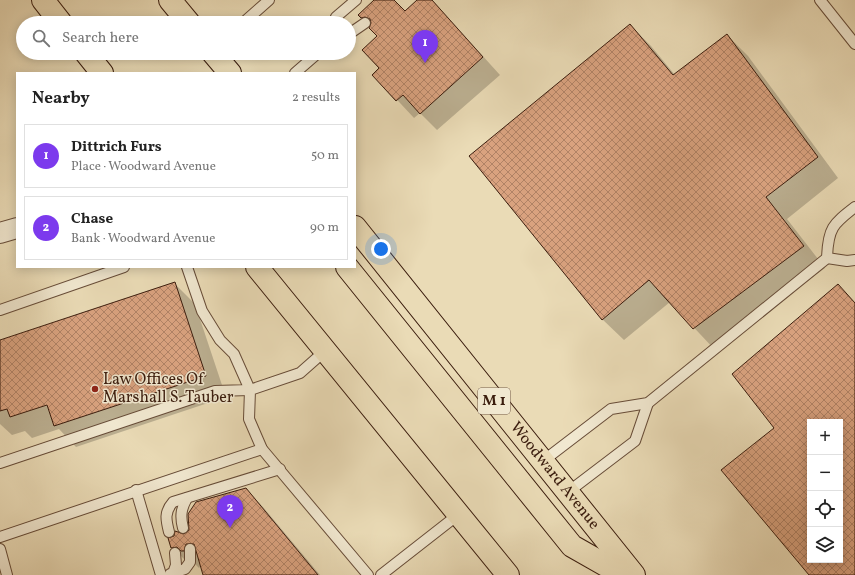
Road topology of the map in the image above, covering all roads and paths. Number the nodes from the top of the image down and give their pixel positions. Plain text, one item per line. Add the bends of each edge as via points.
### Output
1 (43, 0) edge
2 (170, 0) edge
3 (269, 0) edge
4 (356, 0) edge
5 (820, 0) edge
6 (56, 16) edge
7 (183, 16) edge
8 (251, 16) edge
9 (338, 16) edge
10 (364, 22) dead end
11 (356, 28) edge
12 (855, 44) edge
13 (92, 60) edge
14 (219, 60) edge
15 (310, 60) edge
16 (101, 72) edge
17 (229, 72) edge
18 (296, 72) edge
19 (855, 207) edge
20 (16, 228) edge
21 (356, 228) edge
22 (0, 233) edge
23 (827, 258) junction
24 (855, 260) edge
25 (121, 268) edge
26 (187, 268) edge
27 (258, 268) edge
28 (348, 268) edge
29 (0, 310) edge
30 (326, 350) junction
31 (250, 390) junction
32 (648, 403) junction
33 (262, 449) junction
34 (543, 461) junction
35 (0, 464) edge
36 (280, 469) junction
37 (136, 490) junction
38 (568, 492) junction
39 (187, 498) junction
40 (459, 514) junction
41 (184, 528) dead end
42 (169, 532) dead end
43 (0, 537) edge
44 (0, 549) edge
45 (190, 549) dead end
46 (175, 553) dead end
47 (171, 574) edge
48 (7, 575) edge
49 (161, 575) edge
50 (368, 575) edge
51 (381, 575) edge
52 (508, 575) edge
53 (623, 575) edge
54 (634, 575) edge

1 - 6 main road
2 - 7 main road
3 - 8 lane
4 - 9 lane
5 - 12 lane
10 - 11 lane
13 - 16 main road
14 - 17 main road
15 - 18 lane
19 - 23 lane via 836,222 828,239
20 - 22 street
21 - 34 main road, Woodward Avenue / M 1
23 - 24 lane
23 - 32 lane
25 - 29 lane
26 - 31 lane via 202,311 220,340 234,354
27 - 30 main road
28 - 53 main road via 572,546
30 - 31 lane via 300,373
30 - 40 main road
31 - 33 lane via 249,419
31 - 35 lane via 215,391
32 - 34 lane via 611,409
32 - 38 lane via 635,441
33 - 36 lane
33 - 37 lane
34 - 38 main road, Woodward Avenue / M 1
36 - 39 lane
36 - 50 lane
37 - 43 lane
37 - 49 lane
38 - 54 main road, Woodward Avenue / M 1
39 - 41 lane via 181,517
39 - 42 lane via 173,502 167,508
40 - 51 lane
40 - 52 main road
44 - 48 lane
45 - 47 lane via 190,562 185,569
46 - 47 lane via 176,565

